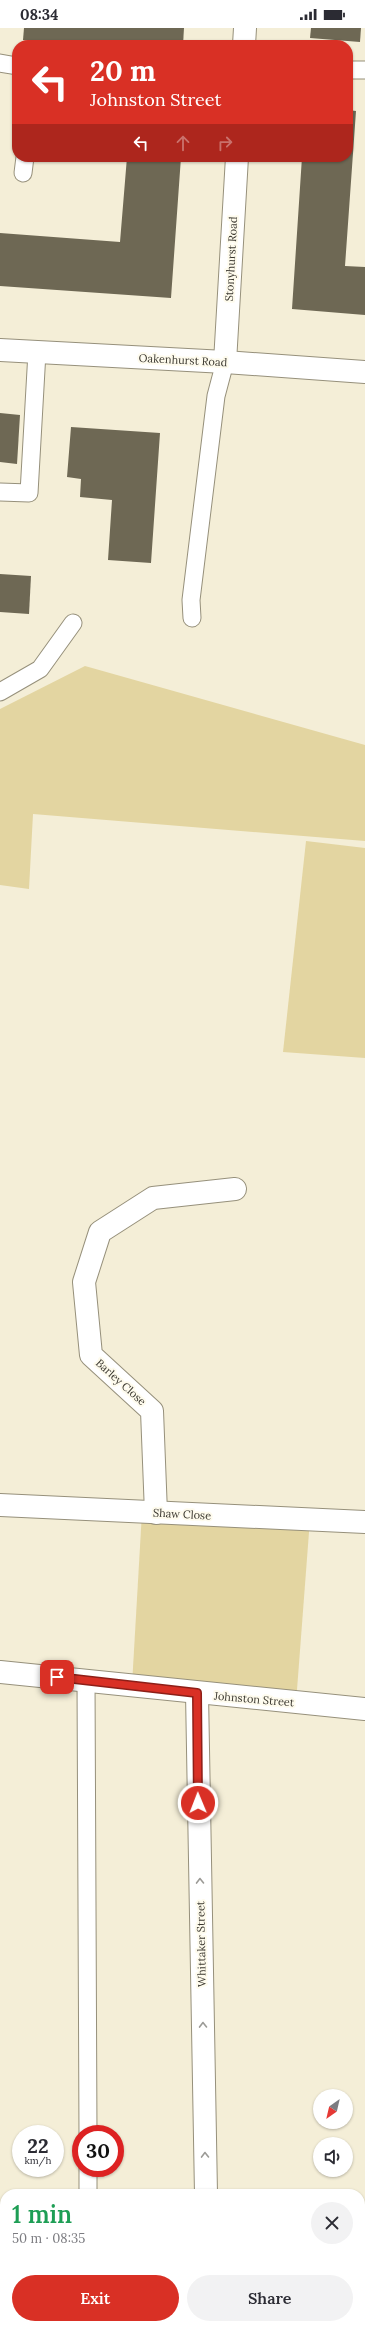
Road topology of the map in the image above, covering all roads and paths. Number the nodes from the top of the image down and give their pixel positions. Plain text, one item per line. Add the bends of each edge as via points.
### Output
1 (245, 28) edge
2 (244, 40) edge
3 (0, 63) edge
4 (12, 65) edge
5 (353, 70) edge
6 (365, 70) edge
7 (237, 162) edge
8 (0, 350) edge
9 (37, 352) junction
10 (225, 362) junction
11 (365, 372) edge
12 (0, 492) edge
13 (192, 618) dead end
14 (73, 623) dead end
15 (0, 692) edge
16 (235, 1189) dead end
17 (0, 1505) edge
18 (156, 1513) junction
19 (365, 1522) edge
20 (0, 1672) edge
21 (86, 1679) junction
22 (197, 1693) junction
23 (365, 1709) edge
24 (88, 2125) edge
25 (88, 2177) edge
26 (88, 2189) edge
27 (206, 2189) edge

1 - 2 street
3 - 4 lane
5 - 6 lane
7 - 10 street, Stonyhurst Road
8 - 9 street, Oakenhurst Road
9 - 10 street, Oakenhurst Road
9 - 12 lane via 29,493
10 - 11 street, Oakenhurst Road
10 - 13 lane via 216,396 191,600
14 - 15 lane via 40,669
16 - 18 street, Barley Close via 153,1198 100,1232 84,1282 91,1355 152,1411
17 - 18 street, Shaw Close
18 - 19 street, Shaw Close
20 - 21 street, Johnston Street
21 - 22 street, Johnston Street
21 - 24 lane
22 - 23 street, Johnston Street
27 -> 22 street, Whittaker Street
25 - 26 lane

